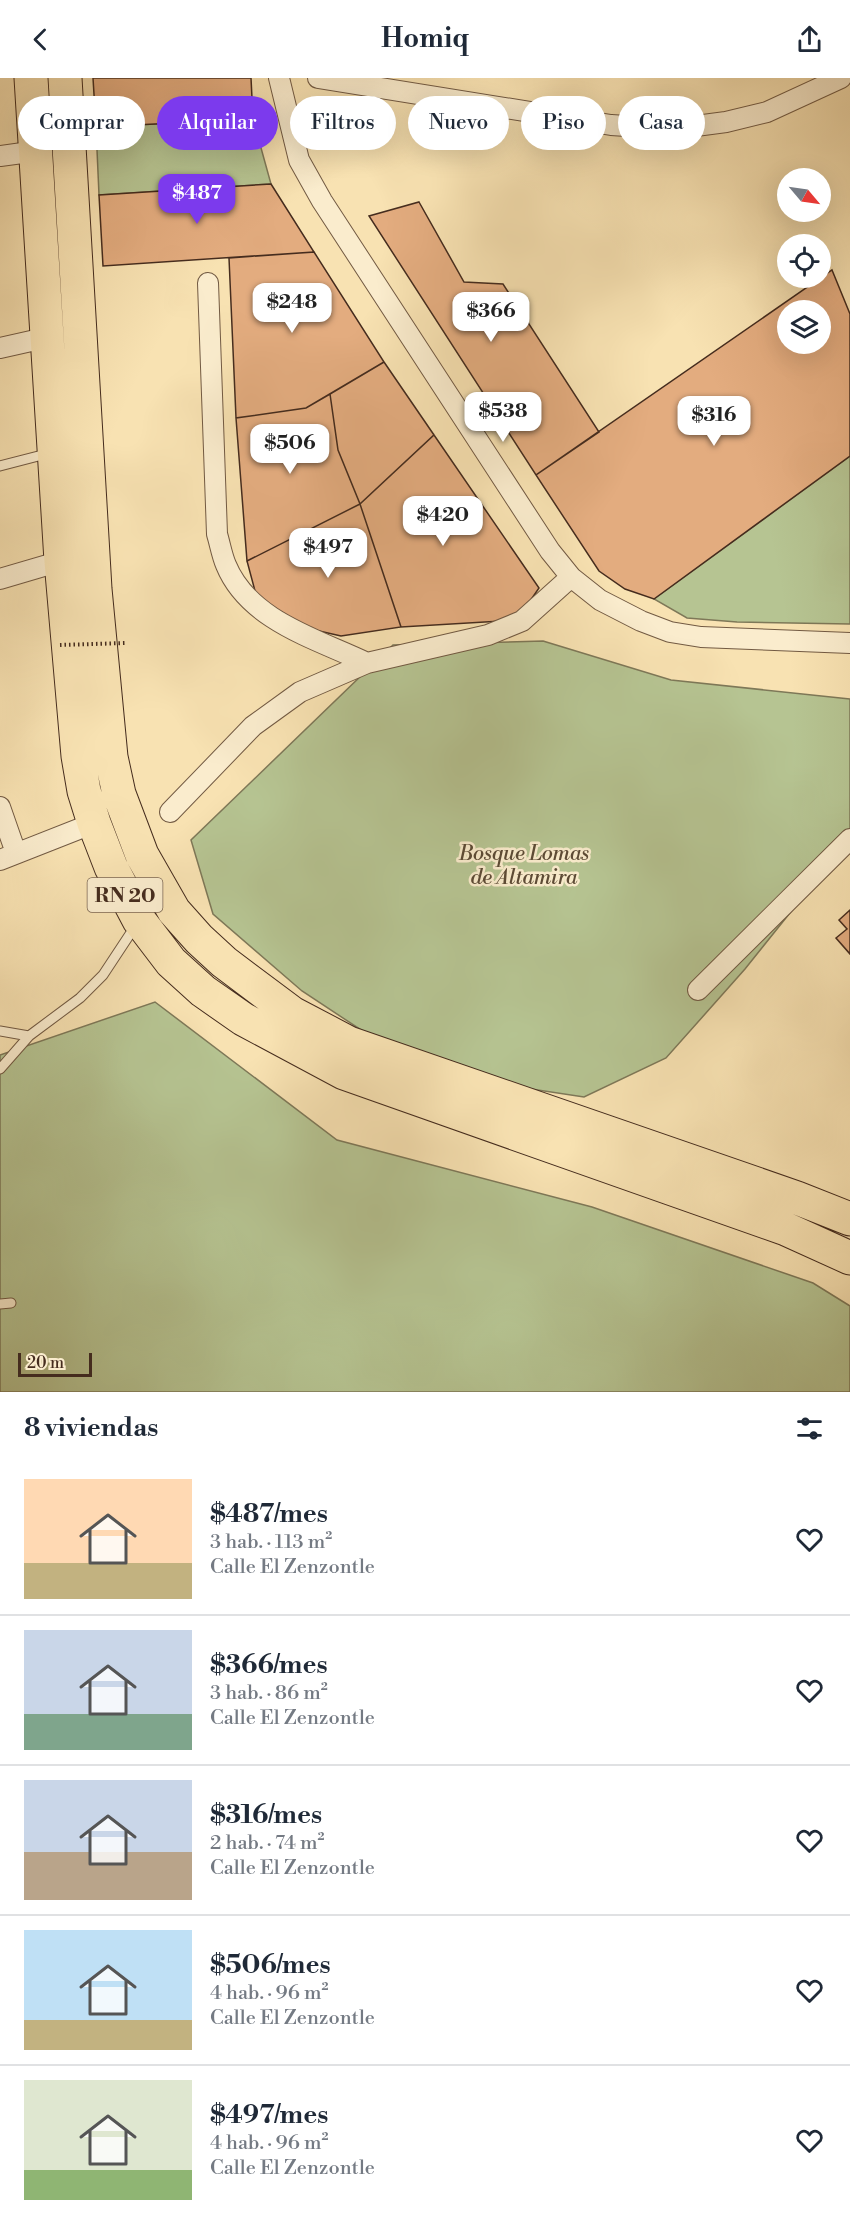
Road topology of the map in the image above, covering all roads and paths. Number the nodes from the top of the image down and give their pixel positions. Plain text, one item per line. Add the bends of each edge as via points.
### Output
1 (31, 78) edge
2 (65, 78) edge
3 (279, 78) edge
4 (318, 78) edge
5 (841, 78) edge
6 (37, 152) junction
7 (0, 156) edge
8 (208, 283) dead end
9 (49, 337) junction
10 (0, 348) edge
11 (55, 451) junction
12 (0, 466) edge
13 (61, 561) junction
14 (572, 577) junction
15 (0, 579) edge
16 (126, 643) dead end
17 (850, 643) edge
18 (60, 645) dead end
19 (367, 663) junction
20 (0, 807) edge
21 (171, 812) dead end
22 (94, 823) junction
23 (850, 839) edge
24 (8, 856) edge
25 (139, 920) junction
26 (698, 990) dead end
27 (0, 1031) edge
28 (29, 1036) junction
29 (0, 1069) edge
30 (850, 1219) edge
31 (850, 1258) edge
32 (11, 1303) dead end
33 (0, 1304) edge

1 - 6 highway, RN 20
2 - 30 highway, RN 20 via 95,589 111,757 119,794 142,855 174,911 207,947 255,987 292,1013 349,1043
3 - 14 street via 299,160 322,201 544,541
4 - 5 street via 611,125 673,129 767,112
6 - 7 street
6 - 9 highway, RN 20
8 - 19 street via 217,534 226,566 243,593 268,617
9 - 10 street
9 - 11 highway, RN 20
11 - 12 lane
11 - 13 highway, RN 20
13 - 15 street
13 - 22 highway, RN 20 via 78,756
14 - 17 street via 600,600 670,632 701,637
14 - 19 street via 522,621 488,635
16 - 18 path, bridge
19 - 21 street via 300,692 253,726
20 - 24 street
22 - 24 street
22 - 25 highway, RN 20 via 111,867
23 - 26 street
25 - 28 lane via 103,975 80,998
25 - 31 highway, RN 20 via 171,962 203,991 243,1019 344,1073 748,1215
27 - 28 lane
28 - 29 lane
32 - 33 lane

